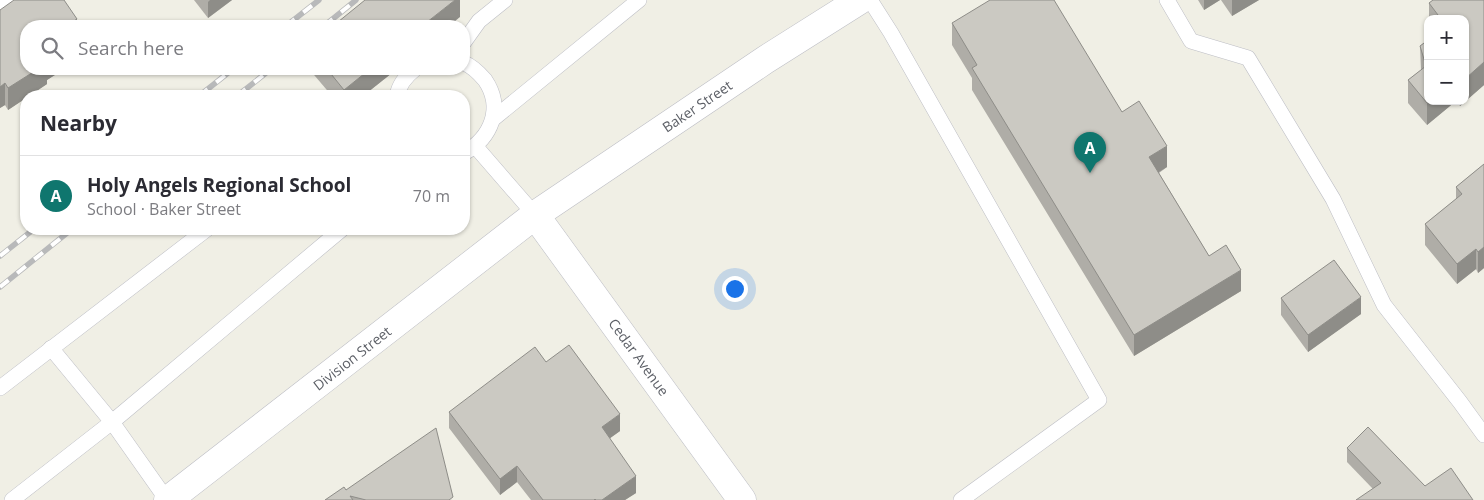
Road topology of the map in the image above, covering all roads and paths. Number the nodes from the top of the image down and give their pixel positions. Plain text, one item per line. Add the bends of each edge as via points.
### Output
1 (5, 0) edge
2 (505, 0) edge
3 (638, 0) edge
4 (860, 0) edge
5 (870, 0) edge
6 (1167, 0) edge
7 (0, 4) edge
8 (470, 34) edge
9 (470, 67) edge
10 (408, 75) edge
11 (398, 90) edge
12 (493, 119) junction
13 (470, 150) edge
14 (535, 215) junction
15 (199, 235) edge
16 (335, 235) edge
17 (51, 348) junction
18 (0, 388) edge
19 (112, 422) junction
20 (1484, 435) edge
21 (12, 500) edge
22 (168, 500) edge
23 (742, 500) edge
24 (961, 500) edge

1 - 7 street
2 - 8 lane via 479,21
3 - 12 lane
4 - 14 street, Baker Street
5 - 24 lane via 1099,400
6 - 20 lane via 1191,42 1248,58 1333,199 1384,305
9 - 12 lane via 489,87 494,103
10 - 11 lane
12 - 13 lane via 486,134
13 - 14 lane
14 - 22 street, Division Street
14 - 23 street, Cedar Avenue
15 - 17 lane
16 - 19 lane
17 - 18 lane
17 - 19 lane
19 - 21 lane
19 - 22 lane

